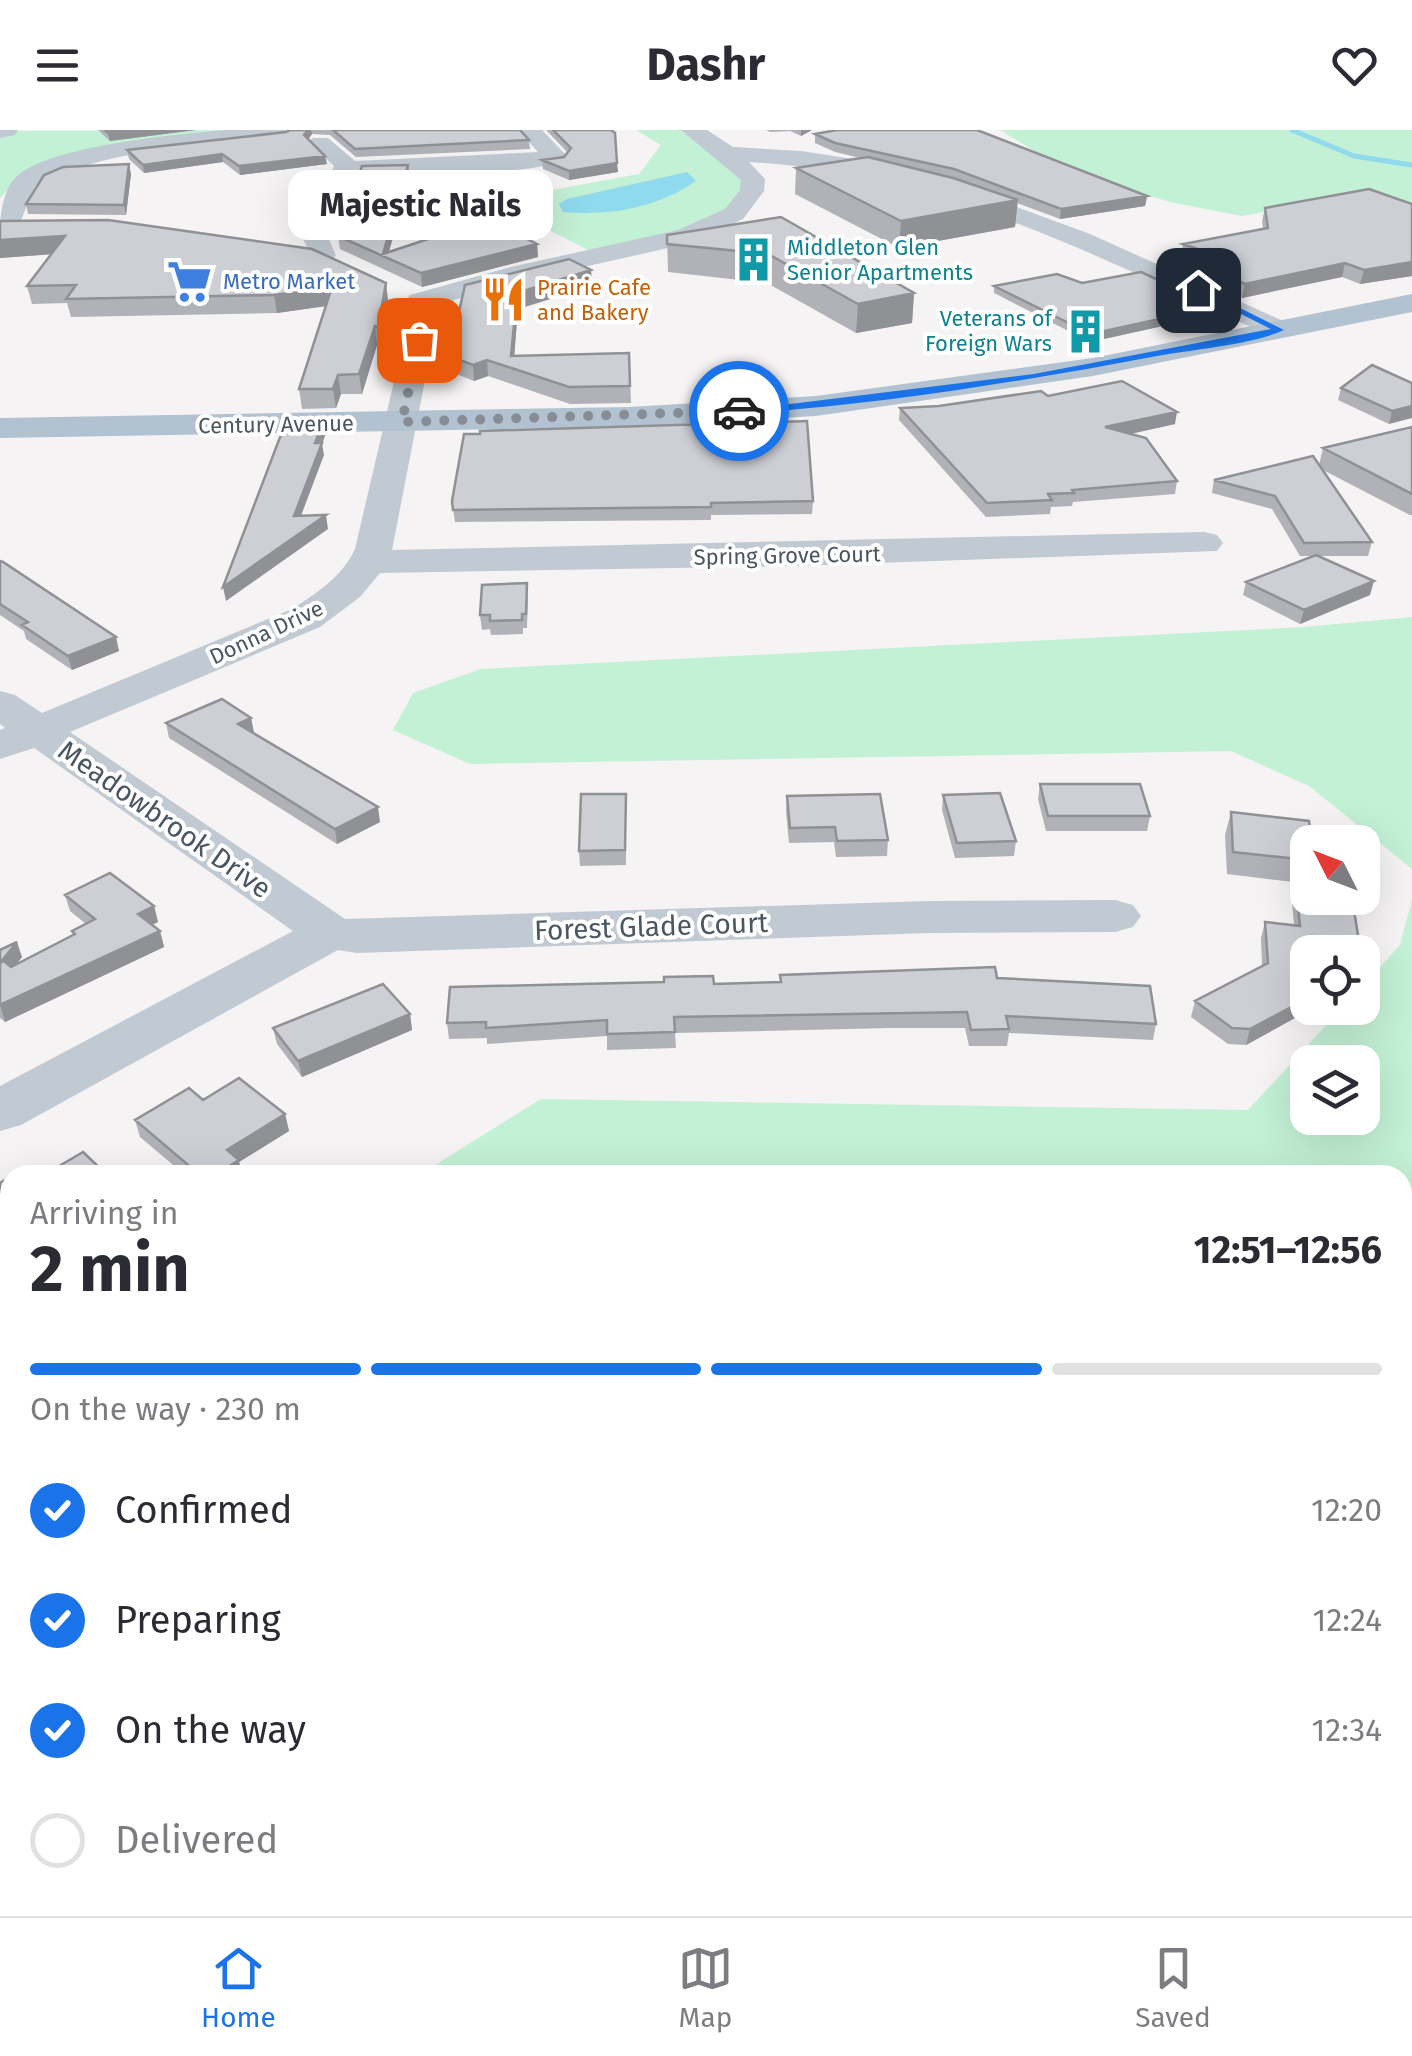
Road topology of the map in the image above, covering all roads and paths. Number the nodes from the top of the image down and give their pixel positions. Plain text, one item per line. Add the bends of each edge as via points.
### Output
1 (8, 130) edge
2 (287, 130) edge
3 (301, 130) edge
4 (529, 130) edge
5 (692, 130) edge
6 (0, 132) edge
7 (728, 154) junction
8 (345, 168) junction
9 (46, 223) edge
10 (4, 226) edge
11 (284, 249) edge
12 (323, 256) junction
13 (352, 270) edge
14 (1412, 303) edge
15 (1280, 330) junction
16 (404, 413) junction
17 (0, 414) edge
18 (0, 428) edge
19 (1204, 543) dead end
20 (370, 562) junction
21 (12, 727) edge
22 (1115, 916) dead end
23 (330, 933) junction
24 (0, 1111) edge

1 - 6 street
2 - 10 street via 99,155 52,168 24,182
3 - 8 street via 335,152
4 - 8 street via 556,157
5 - 7 street
7 - 15 street via 815,158 1004,207
7 - 16 street via 753,179 752,191 734,214 714,225 672,240 408,296 424,313
8 - 12 street via 316,239
9 - 10 street
11 - 12 street
12 - 13 street
14 - 15 main road, Century Avenue
15 - 16 main road, Century Avenue via 1034,377 816,406 690,414
16 - 17 main road, Century Avenue
16 - 18 main road, Century Avenue
16 - 20 street
19 - 20 street, Spring Grove Court
20 - 21 street, Donna Drive via 306,618
21 - 23 street, Meadowbrook Drive
22 - 23 street, Forest Glade Court
23 - 24 street

